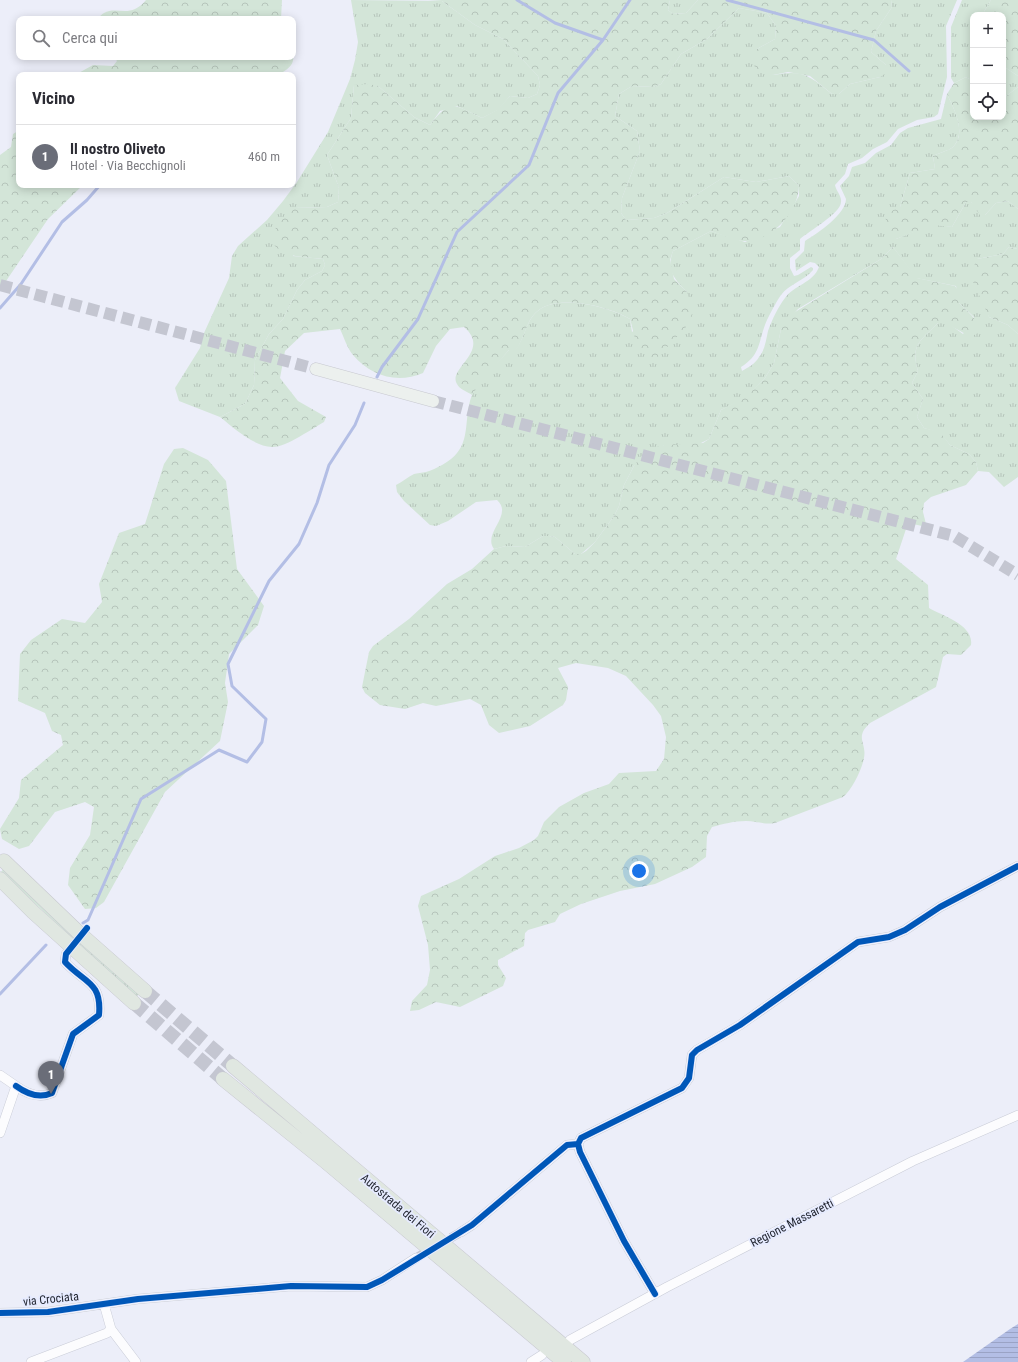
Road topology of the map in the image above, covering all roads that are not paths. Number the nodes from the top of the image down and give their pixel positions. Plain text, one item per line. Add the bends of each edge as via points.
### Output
1 (316, 369) tunnel mouth
2 (433, 401) tunnel mouth
3 (4, 861) dead end
4 (1018, 866) edge
5 (0, 879) edge
6 (66, 954) dead end
7 (145, 991) tunnel mouth
8 (134, 1003) tunnel mouth
9 (233, 1066) tunnel mouth
10 (0, 1075) edge
11 (223, 1079) tunnel mouth
12 (16, 1086) junction
13 (1018, 1115) edge
14 (0, 1133) edge
15 (578, 1144) junction
16 (461, 1232) tunnel mouth
17 (416, 1258) tunnel mouth
18 (655, 1294) junction
19 (104, 1304) junction
20 (0, 1313) edge
21 (110, 1329) junction
22 (570, 1340) dead end
23 (542, 1356) dead end
24 (32, 1362) edge
25 (136, 1362) edge
26 (531, 1362) edge
27 (564, 1362) edge
28 (583, 1362) edge

1 - 2 main road
3 - 7 highway
4 - 15 street via 940,907 905,930 890,937 858,942 740,1025 697,1050 692,1055 688,1078 682,1088 592,1132 581,1138
5 - 8 highway
6 - 12 street via 65,962 97,992 100,1002 99,1015 73,1034 52,1093 44,1097 28,1094
9 - 28 highway, Autostrada dei Fiori
10 - 12 street
11 - 27 highway, Autostrada dei Fiori
12 - 14 street
13 - 18 street, Regione Massaretti via 913,1161
15 - 16 street via 568,1145
15 - 18 street via 624,1241
17 - 19 street, via Crociata via 367,1287 291,1286
18 - 22 street, Regione Massaretti
19 - 20 street, via Crociata via 48,1312
19 - 21 street
21 - 24 street via 107,1334
21 - 25 street
23 - 26 street

